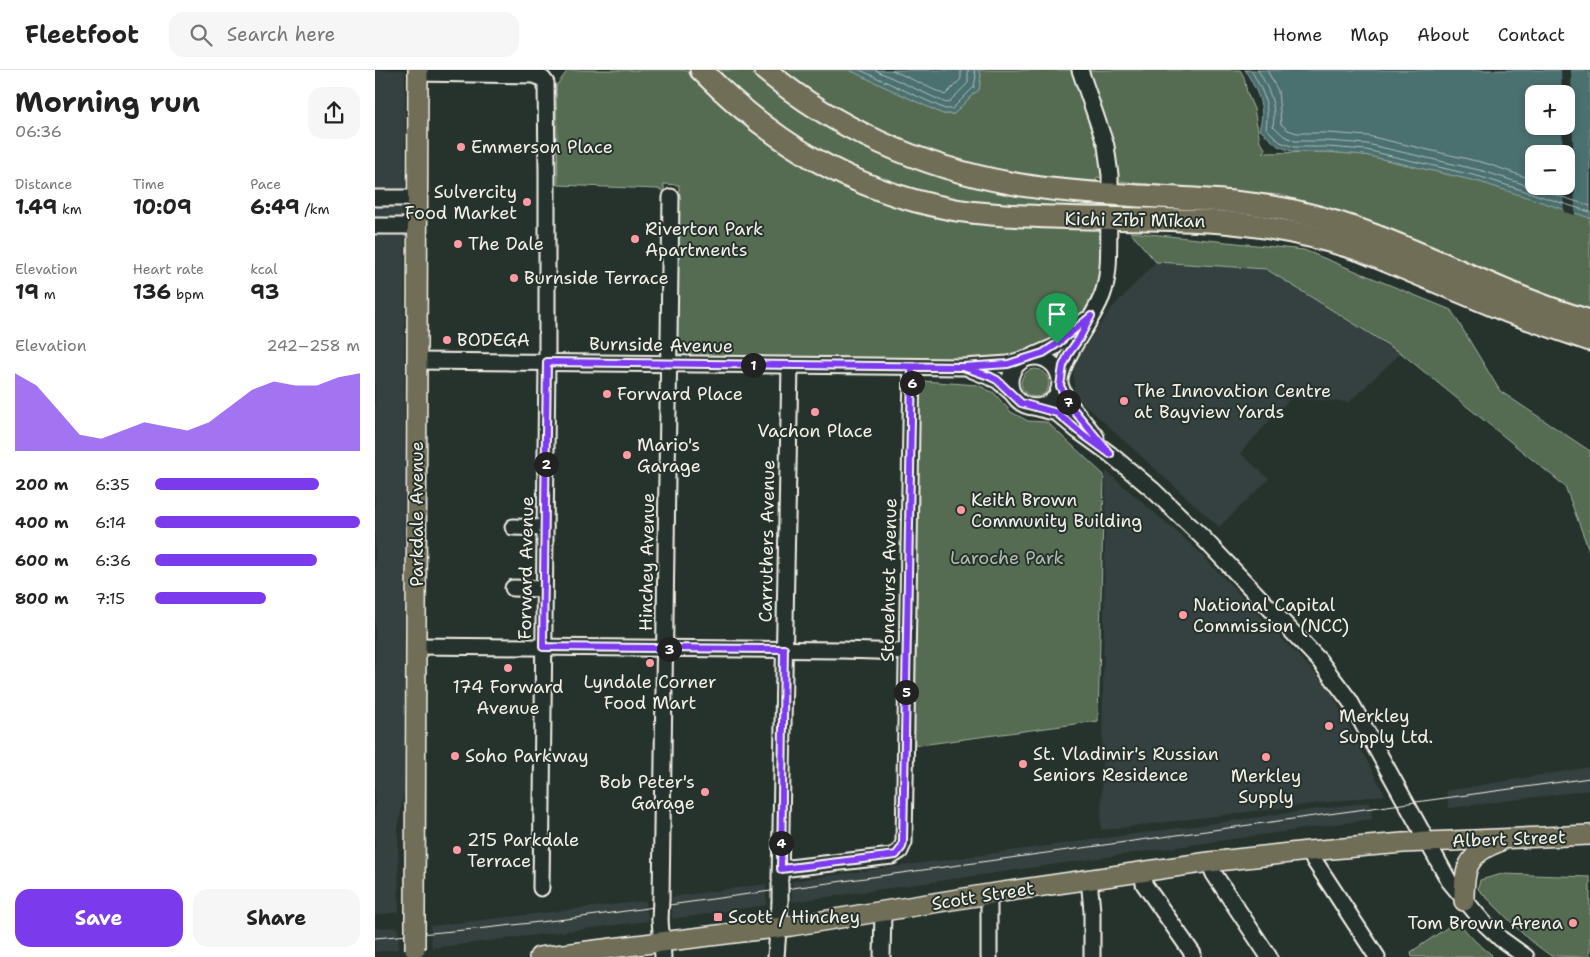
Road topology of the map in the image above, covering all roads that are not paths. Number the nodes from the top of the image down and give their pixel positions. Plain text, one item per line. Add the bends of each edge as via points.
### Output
1 (701, 70) edge
2 (765, 70) edge
3 (1080, 70) edge
4 (418, 72) edge
5 (1109, 194) junction
6 (671, 197) dead end
7 (375, 198) edge
8 (418, 198) junction
9 (1109, 220) junction
10 (375, 226) edge
11 (418, 226) junction
12 (1535, 312) junction
13 (1091, 316) junction
14 (1590, 321) edge
15 (1590, 340) edge
16 (1027, 358) junction
17 (417, 361) junction
18 (547, 362) junction
19 (669, 364) junction
20 (790, 366) junction
21 (912, 367) junction
22 (963, 367) junction
23 (1060, 382) junction
24 (1014, 395) junction
25 (1034, 407) junction
26 (1110, 454) junction
27 (513, 527) dead end
28 (545, 528) junction
29 (513, 588) dead end
30 (544, 590) junction
31 (417, 646) junction
32 (543, 647) junction
33 (665, 648) junction
34 (784, 649) junction
35 (906, 652) junction
36 (1590, 835) edge
37 (1509, 839) junction
38 (1427, 842) junction
39 (1308, 851) junction
40 (1209, 862) junction
41 (1143, 872) junction
42 (781, 876) junction
43 (1089, 879) junction
44 (541, 888) dead end
45 (989, 894) junction
46 (1464, 901) junction
47 (883, 912) junction
48 (778, 928) junction
49 (662, 950) edge
50 (415, 953) edge
51 (1193, 954) dead end
52 (540, 957) edge
53 (776, 957) edge
54 (882, 957) edge
55 (989, 957) edge
56 (1092, 957) edge
57 (1269, 957) edge
58 (1377, 957) edge
59 (1527, 957) edge

1 - 9 highway, Kichi Zībī Mīkan via 735,103 782,139 819,162 876,188 919,202 967,212
2 - 5 highway, Kichi Zībī Mīkan via 834,118 889,147 930,162 1010,183
3 - 5 street via 1109,155
4 - 8 main road, Parkdale Avenue
4 - 18 street, Forward Avenue via 535,76 543,79 546,87
5 - 9 highway
5 - 12 highway, Kichi Zībī Mīkan via 1251,204 1303,213 1376,236
6 - 19 street, Hinchey Avenue
7 - 8 street
8 - 11 main road, Parkdale Avenue
9 - 12 highway, Kichi Zībī Mīkan via 1207,221 1312,236
9 - 13 street via 1107,280
10 - 11 street
11 - 17 main road, Parkdale Avenue
12 - 14 highway, Kichi Zībī Mīkan
12 - 15 highway, Kichi Zībī Mīkan
13 - 16 street, Burnside Avenue via 1054,347
13 - 23 street via 1069,353
16 - 22 street, Burnside Avenue via 1008,364
16 - 23 street via 1039,357 1051,362 1058,371
16 - 24 street via 1013,370 1011,388
17 - 18 street, Burnside Avenue
17 - 31 main road, Parkdale Avenue
18 - 19 street, Burnside Avenue
18 - 28 street, Forward Avenue
19 - 20 street, Burnside Avenue
19 - 33 street, Hinchey Avenue
20 - 21 street, Burnside Avenue
20 - 34 street, Carruthers Avenue
21 - 22 street, Burnside Avenue
21 - 35 street, Stonehurst Avenue
22 - 24 street, Burnside Avenue via 997,380
23 - 25 street via 1057,394 1049,404
23 - 26 street via 1072,408
24 - 25 street via 1021,403
25 - 26 street via 1057,413
26 - 38 street via 1195,530 1326,667 1350,701
27 - 28 street
28 - 30 street, Forward Avenue
29 - 30 street
30 - 32 street, Forward Avenue
31 - 32 street
31 - 50 main road, Parkdale Avenue, bridge
32 - 33 street
32 - 44 street, Forward Avenue
33 - 34 street
33 - 49 street, Hinchey Avenue, bridge
34 - 35 street
34 - 42 street, Carruthers Avenue
35 - 42 street, Stonehurst Avenue via 903,842 900,851 896,855
36 - 37 main road, Albert Street
37 - 38 main road, Albert Street
37 - 46 main road via 1485,848 1472,859 1464,878
38 - 39 main road, Scott Street
38 - 46 street
39 - 40 main road, Scott Street
39 - 58 street
40 - 41 main road, Scott Street
40 - 57 street
41 - 43 main road, Scott Street
41 - 51 street via 1144,884
42 - 48 street, Carruthers Avenue, bridge
43 - 45 main road, Scott Street
43 - 56 street
45 - 47 main road, Scott Street
45 - 55 street
46 - 59 street via 1489,928
47 - 48 main road, Scott Street
47 - 54 street
48 - 49 main road, Scott Street
48 - 53 street, Carruthers Avenue
49 - 52 main road, Scott Street

